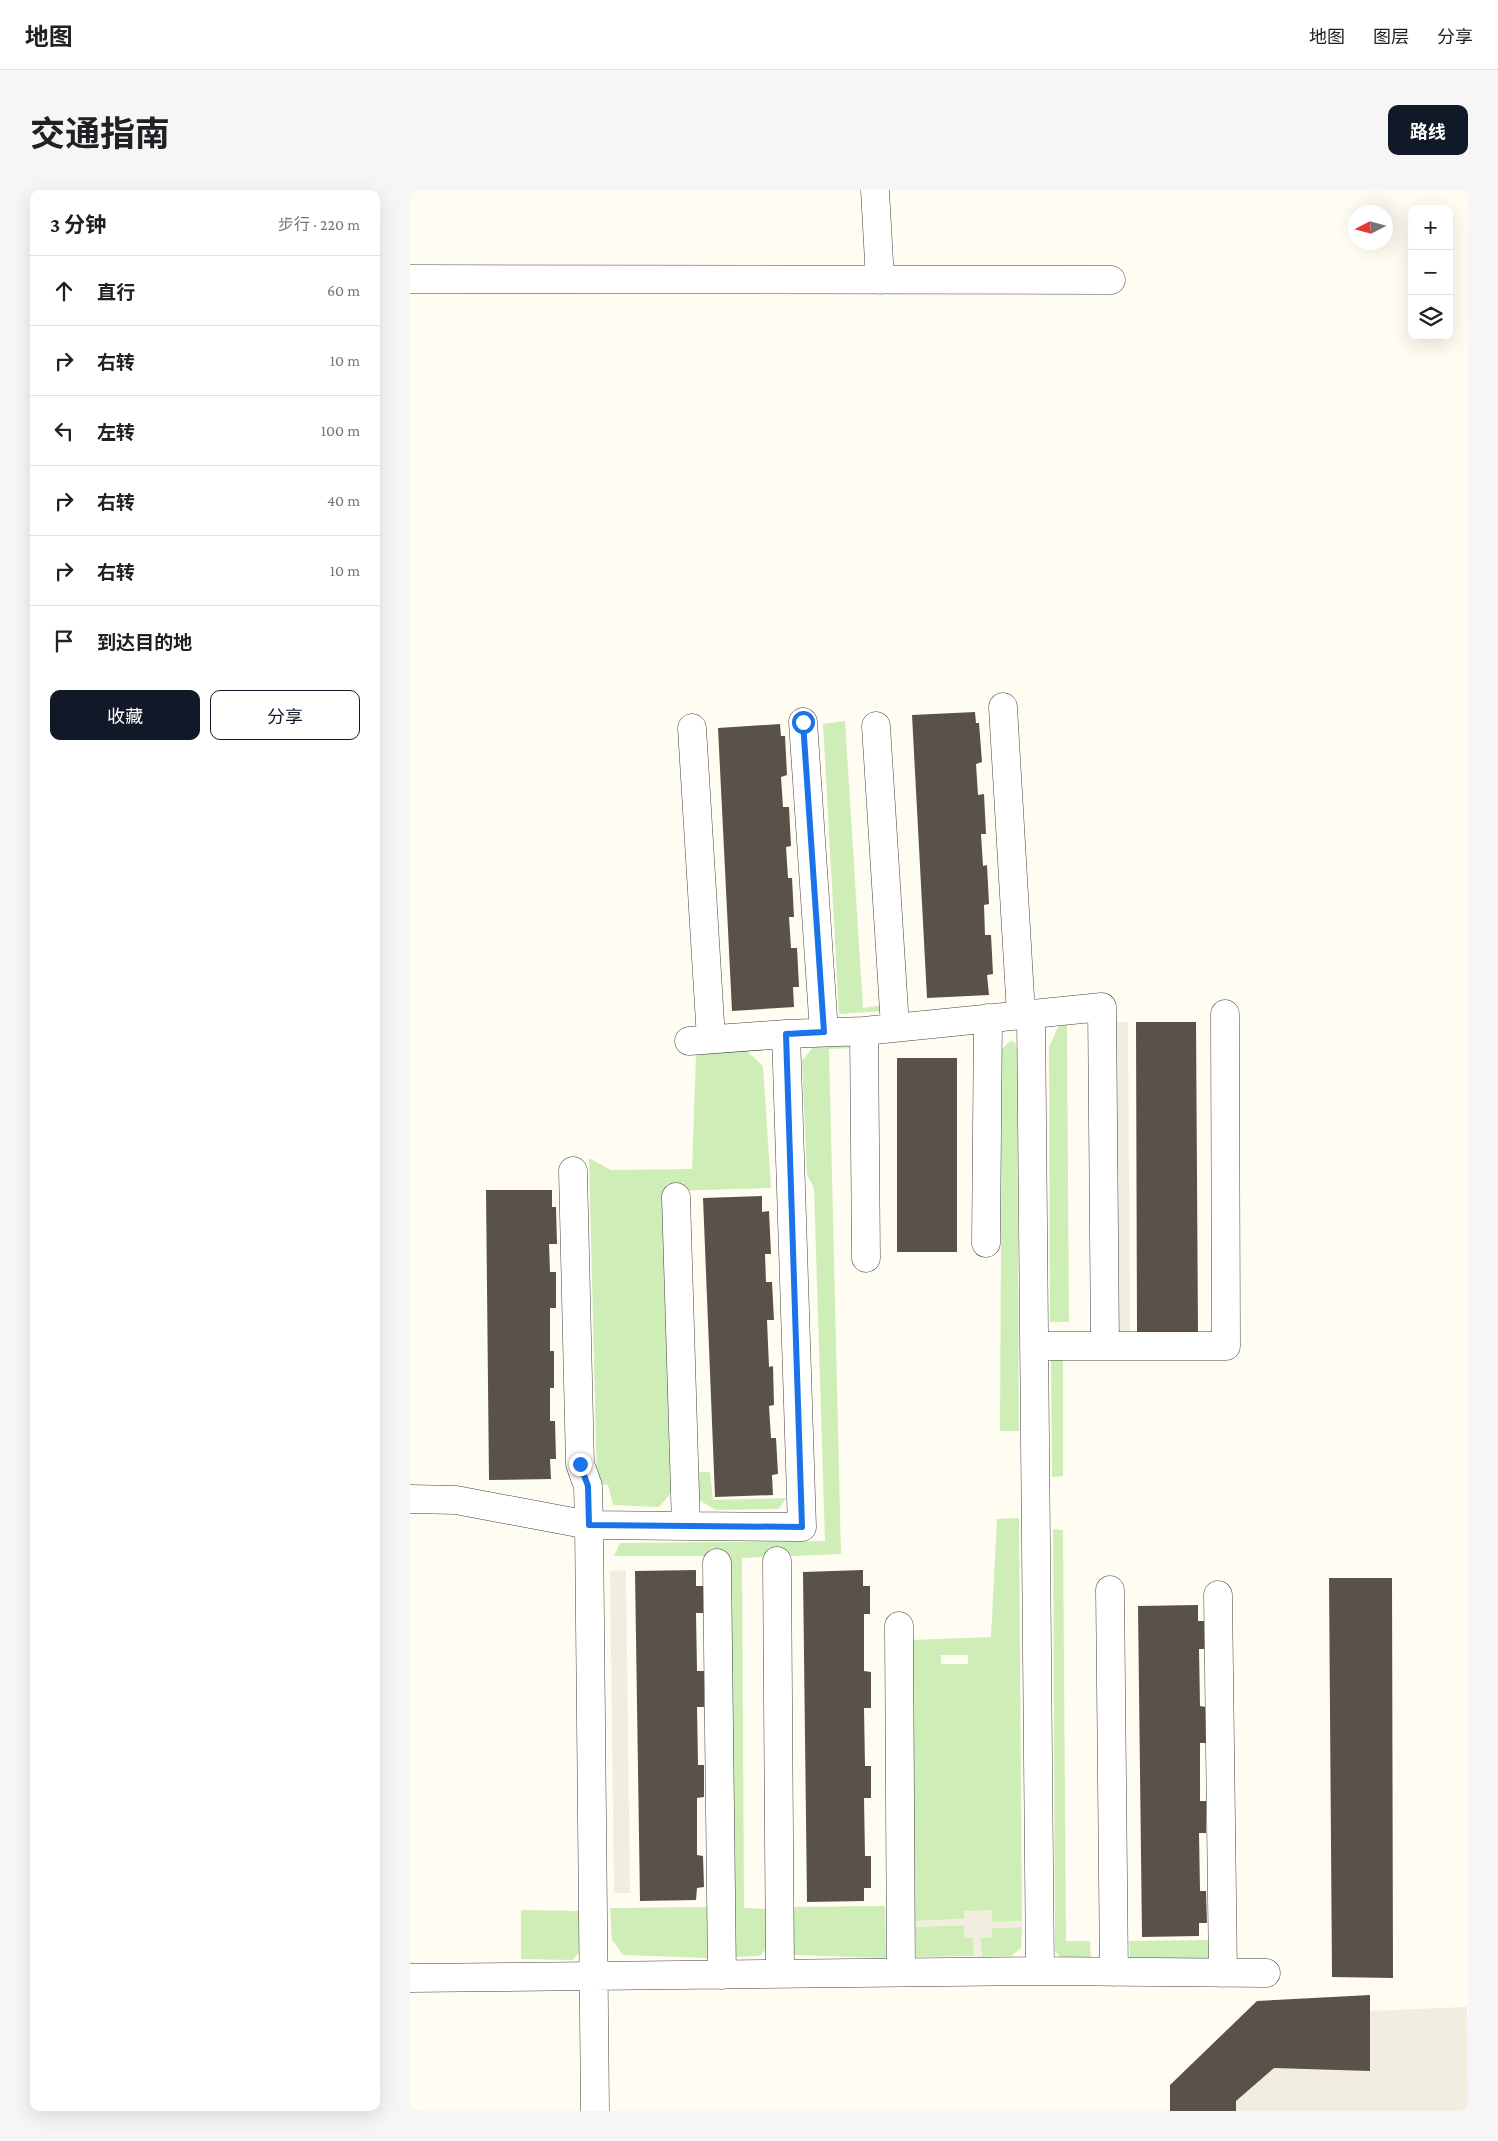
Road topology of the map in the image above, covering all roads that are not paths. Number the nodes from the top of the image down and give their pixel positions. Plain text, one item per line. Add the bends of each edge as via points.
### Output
1 (875, 190) edge
2 (410, 279) edge
3 (880, 280) junction
4 (1111, 280) dead end
5 (1003, 707) dead end
6 (803, 722) dead end
7 (876, 726) dead end
8 (692, 728) dead end
9 (1026, 1014) junction
10 (1225, 1014) dead end
11 (988, 1018) junction
12 (895, 1028) junction
13 (864, 1031) junction
14 (824, 1032) junction
15 (786, 1034) junction
16 (573, 1171) dead end
17 (676, 1197) dead end
18 (986, 1242) dead end
19 (866, 1258) dead end
20 (1034, 1346) junction
21 (1105, 1346) junction
22 (410, 1499) edge
23 (589, 1525) junction
24 (686, 1526) junction
25 (776, 1561) dead end
26 (717, 1563) dead end
27 (1110, 1590) dead end
28 (1218, 1595) dead end
29 (899, 1626) dead end
30 (1040, 1971) junction
31 (901, 1972) junction
32 (1114, 1972) junction
33 (1223, 1972) junction
34 (1266, 1973) dead end
35 (722, 1974) junction
36 (780, 1974) junction
37 (593, 1975) junction
38 (410, 1978) edge
39 (595, 2111) edge

1 - 3 lane
2 - 3 lane
3 - 4 lane
5 - 9 lane
6 - 14 lane
7 - 12 lane
8 - 15 lane via 700,1040
9 - 11 lane
9 - 20 lane
9 - 21 lane via 1102,1007
10 - 21 lane via 1226,1346
11 - 12 lane
11 - 18 lane
12 - 13 lane
13 - 14 lane
13 - 19 lane
14 - 15 lane
15 - 24 lane via 802,1527
16 - 23 lane via 580,1464 588,1486
17 - 24 lane
20 - 21 lane
20 - 30 lane
22 - 23 lane via 456,1500
23 - 24 lane
23 - 37 lane
25 - 36 lane
26 - 35 lane
27 - 32 lane
28 - 33 lane
29 - 31 lane
30 - 31 lane
30 - 32 lane
31 - 36 lane
32 - 33 lane
33 - 34 lane
35 - 36 lane
35 - 37 lane
37 - 38 lane
37 - 39 lane

